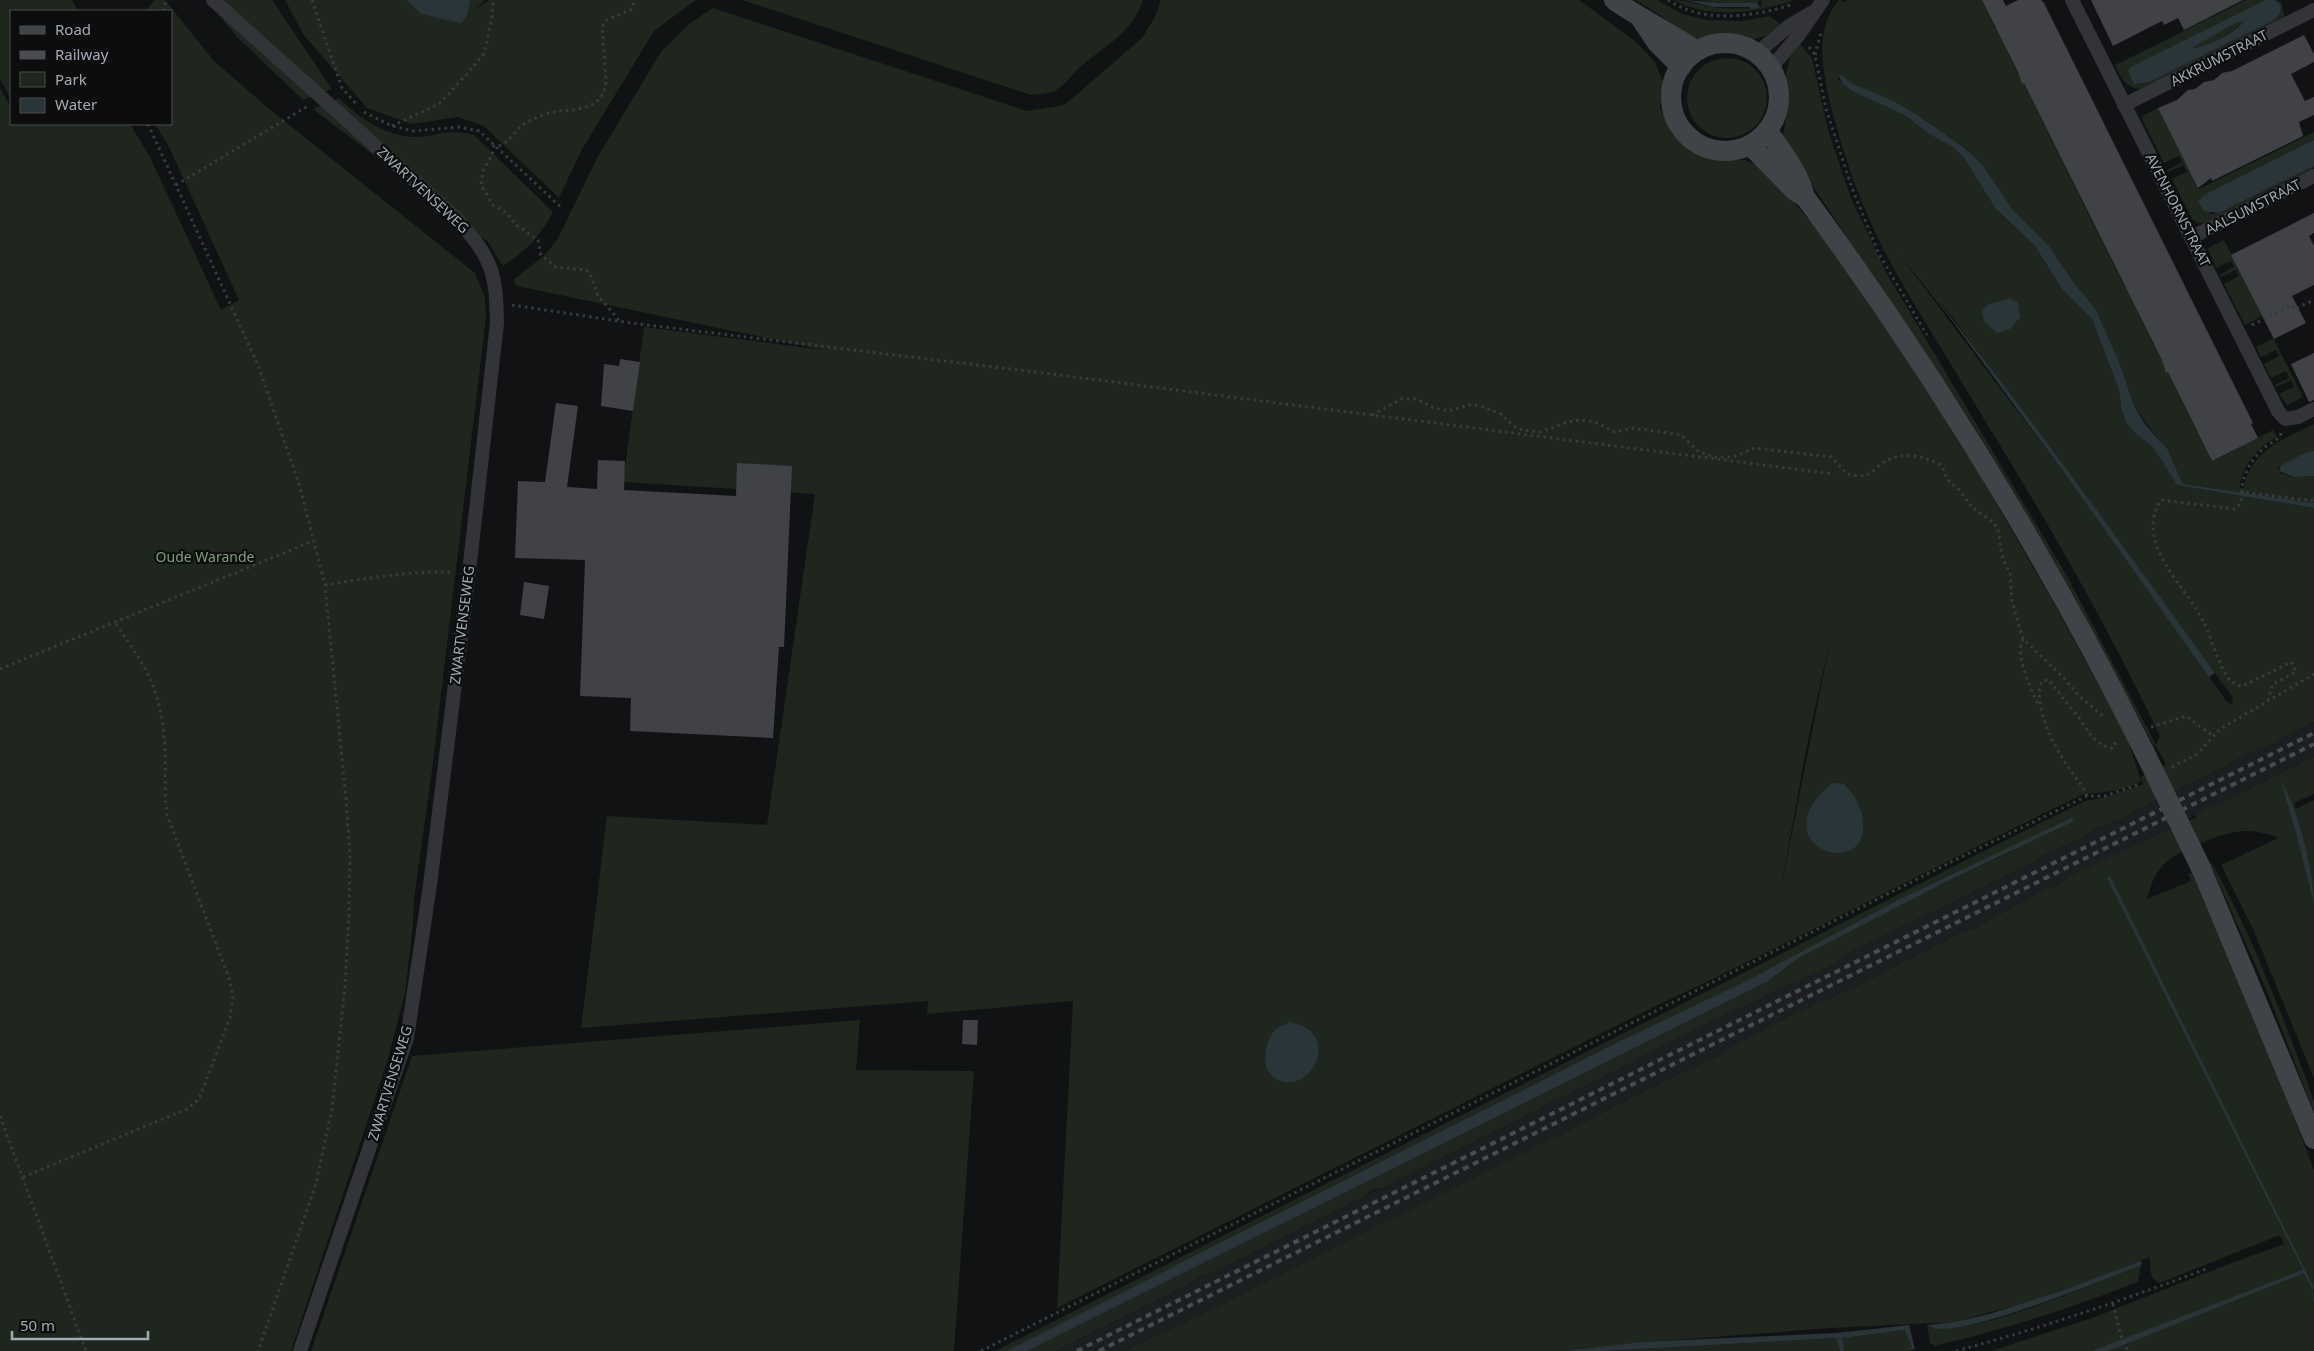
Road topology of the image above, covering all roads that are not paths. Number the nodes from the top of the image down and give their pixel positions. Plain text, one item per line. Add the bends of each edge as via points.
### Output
1 (213, 0) edge
2 (1614, 0) edge
3 (1823, 0) edge
4 (2072, 0) edge
5 (2314, 10) edge
6 (1641, 19) junction
7 (1793, 31) junction
8 (1696, 50) junction
9 (1758, 52) junction
10 (1681, 67) junction
11 (1772, 68) junction
12 (2124, 105) junction
13 (1768, 131) junction
14 (1751, 146) junction
15 (2314, 176) edge
16 (1805, 197) junction
17 (2192, 237) junction
18 (2314, 409) edge
19 (2314, 1139) edge
20 (300, 1351) edge

1 - 20 street, ZWARTVENSEWEG via 458,219 481,246 494,276 496,303 497,323 469,572 430,885 407,1038
2 - 6 main road
3 - 7 street
4 - 12 street, AVENHORNSTRAAT
5 - 12 street, AKKRUMSTRAAT
6 - 8 main road via 1668,31
6 - 10 main road via 1657,43
7 - 9 street
7 - 11 street
8 - 9 main road via 1728,42
8 - 10 main road
9 - 11 main road
10 - 14 main road via 1671,88 1671,108 1678,126 1691,141 1709,150 1729,152
11 - 13 main road via 1780,100
12 - 17 street, AVENHORNSTRAAT
13 - 14 main road
13 - 16 main road via 1792,166
14 - 16 main road
15 - 17 street, AALSUMSTRAAT
16 - 19 main road, bridge via 1864,277 1962,426 2150,743
17 - 18 street, AVENHORNSTRAAT via 2278,411 2285,419

